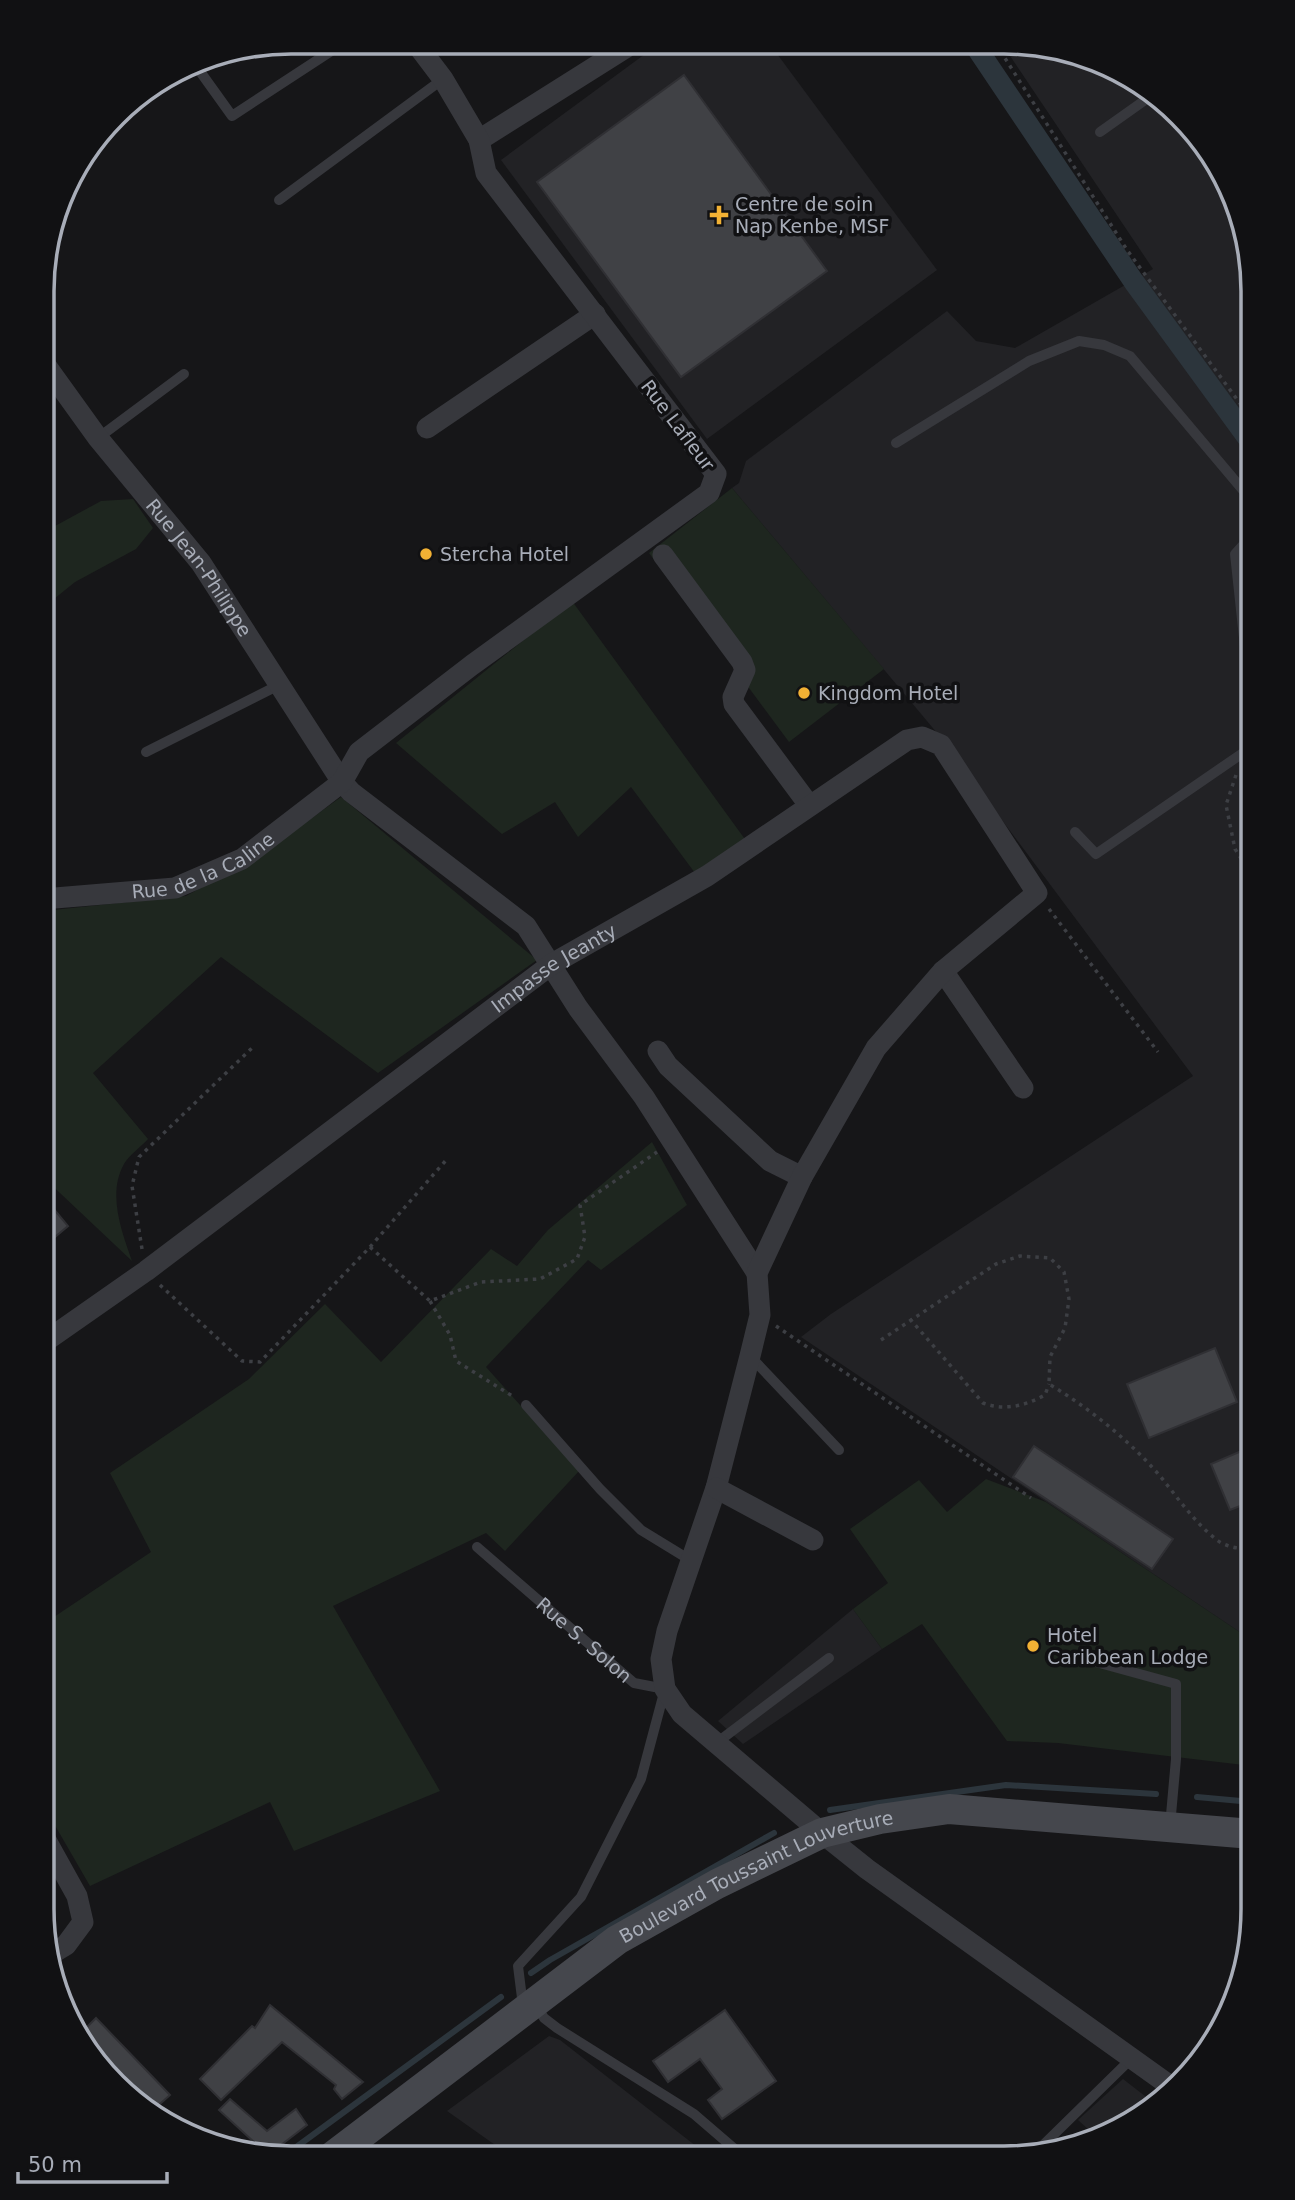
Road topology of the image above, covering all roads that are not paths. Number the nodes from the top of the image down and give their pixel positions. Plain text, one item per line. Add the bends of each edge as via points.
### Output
1 (327, 54) edge
2 (424, 54) edge
3 (616, 54) edge
4 (201, 72) edge
5 (443, 79) junction
6 (1144, 101) edge
7 (1100, 132) dead end
8 (479, 140) junction
9 (279, 200) dead end
10 (595, 314) junction
11 (184, 374) dead end
12 (54, 377) edge
13 (427, 428) dead end
14 (98, 438) junction
15 (896, 443) dead end
16 (1241, 488) edge
17 (1241, 548) edge
18 (663, 555) dead end
19 (1241, 604) edge
20 (281, 684) junction
21 (146, 752) dead end
22 (1241, 755) edge
23 (342, 782) junction
24 (809, 805) junction
25 (1075, 832) dead end
26 (54, 898) edge
27 (552, 964) junction
28 (943, 971) junction
29 (658, 1051) dead end
30 (1023, 1088) dead end
31 (802, 1177) junction
32 (757, 1273) junction
33 (54, 1335) edge
34 (750, 1356) junction
35 (526, 1405) road end
36 (839, 1450) dead end
37 (716, 1488) junction
38 (813, 1540) dead end
39 (477, 1547) dead end
40 (690, 1560) junction
41 (829, 1658) dead end
42 (1085, 1659) dead end
43 (665, 1689) junction
44 (715, 1744) junction
45 (1170, 1826) junction
46 (822, 1833) junction
47 (1240, 1833) edge
48 (54, 1855) edge
49 (58, 1950) edge
50 (529, 2006) junction
51 (1132, 2058) junction
52 (1165, 2082) edge
53 (1047, 2141) edge
54 (345, 2146) edge
55 (731, 2146) edge

1 - 4 lane via 232,116
2 - 5 street, Rue Lafleur
3 - 8 street
5 - 8 street, Rue Lafleur
5 - 9 lane
6 - 7 lane
8 - 10 street, Rue Lafleur via 486,173
10 - 13 street
10 - 23 street, Rue Lafleur via 716,474 709,493 359,752
11 - 14 lane
12 - 14 street, Rue Jean-Philippe
14 - 20 street, Rue Jean-Philippe via 201,563
15 - 16 lane via 1029,361 1079,341 1130,356
17 - 19 lane via 1236,554
18 - 24 street via 742,662 745,670 734,704
20 - 21 lane
20 - 23 street, Rue Jean-Philippe
22 - 25 lane via 1096,854
23 - 26 street, Rue de la Caline via 242,859 175,888
23 - 27 street, Rue Jean-Philippe via 526,926
24 - 27 street, Impasse Jeanty via 707,876
24 - 28 street, Impasse Jeanty via 907,740 922,737 941,745 1037,893
27 - 32 street, Rue Jean-Philippe
27 - 33 street, Impasse Jeanty
28 - 30 street
28 - 31 street via 876,1048
29 - 31 street via 668,1066 770,1161
31 - 32 street
32 - 34 street via 760,1315
34 - 36 lane
34 - 37 street
35 - 40 lane via 641,1530
37 - 38 street
37 - 40 street
39 - 43 lane, Rue S. Solon via 634,1683
40 - 43 street via 661,1659
41 - 44 lane
42 - 45 lane via 1176,1684
43 - 44 street via 682,1714
43 - 50 lane via 641,1779 581,1897 518,1966
44 - 46 street
45 - 46 main road, Boulevard Toussaint Louverture via 948,1810
45 - 47 main road, Boulevard Toussaint Louverture
46 - 50 main road, Boulevard Toussaint Louverture via 617,1940
46 - 51 street
48 - 49 street via 77,1896 83,1922
50 - 54 main road, Boulevard Toussaint Louverture
50 - 55 lane via 694,2115
51 - 52 street
51 - 53 lane

